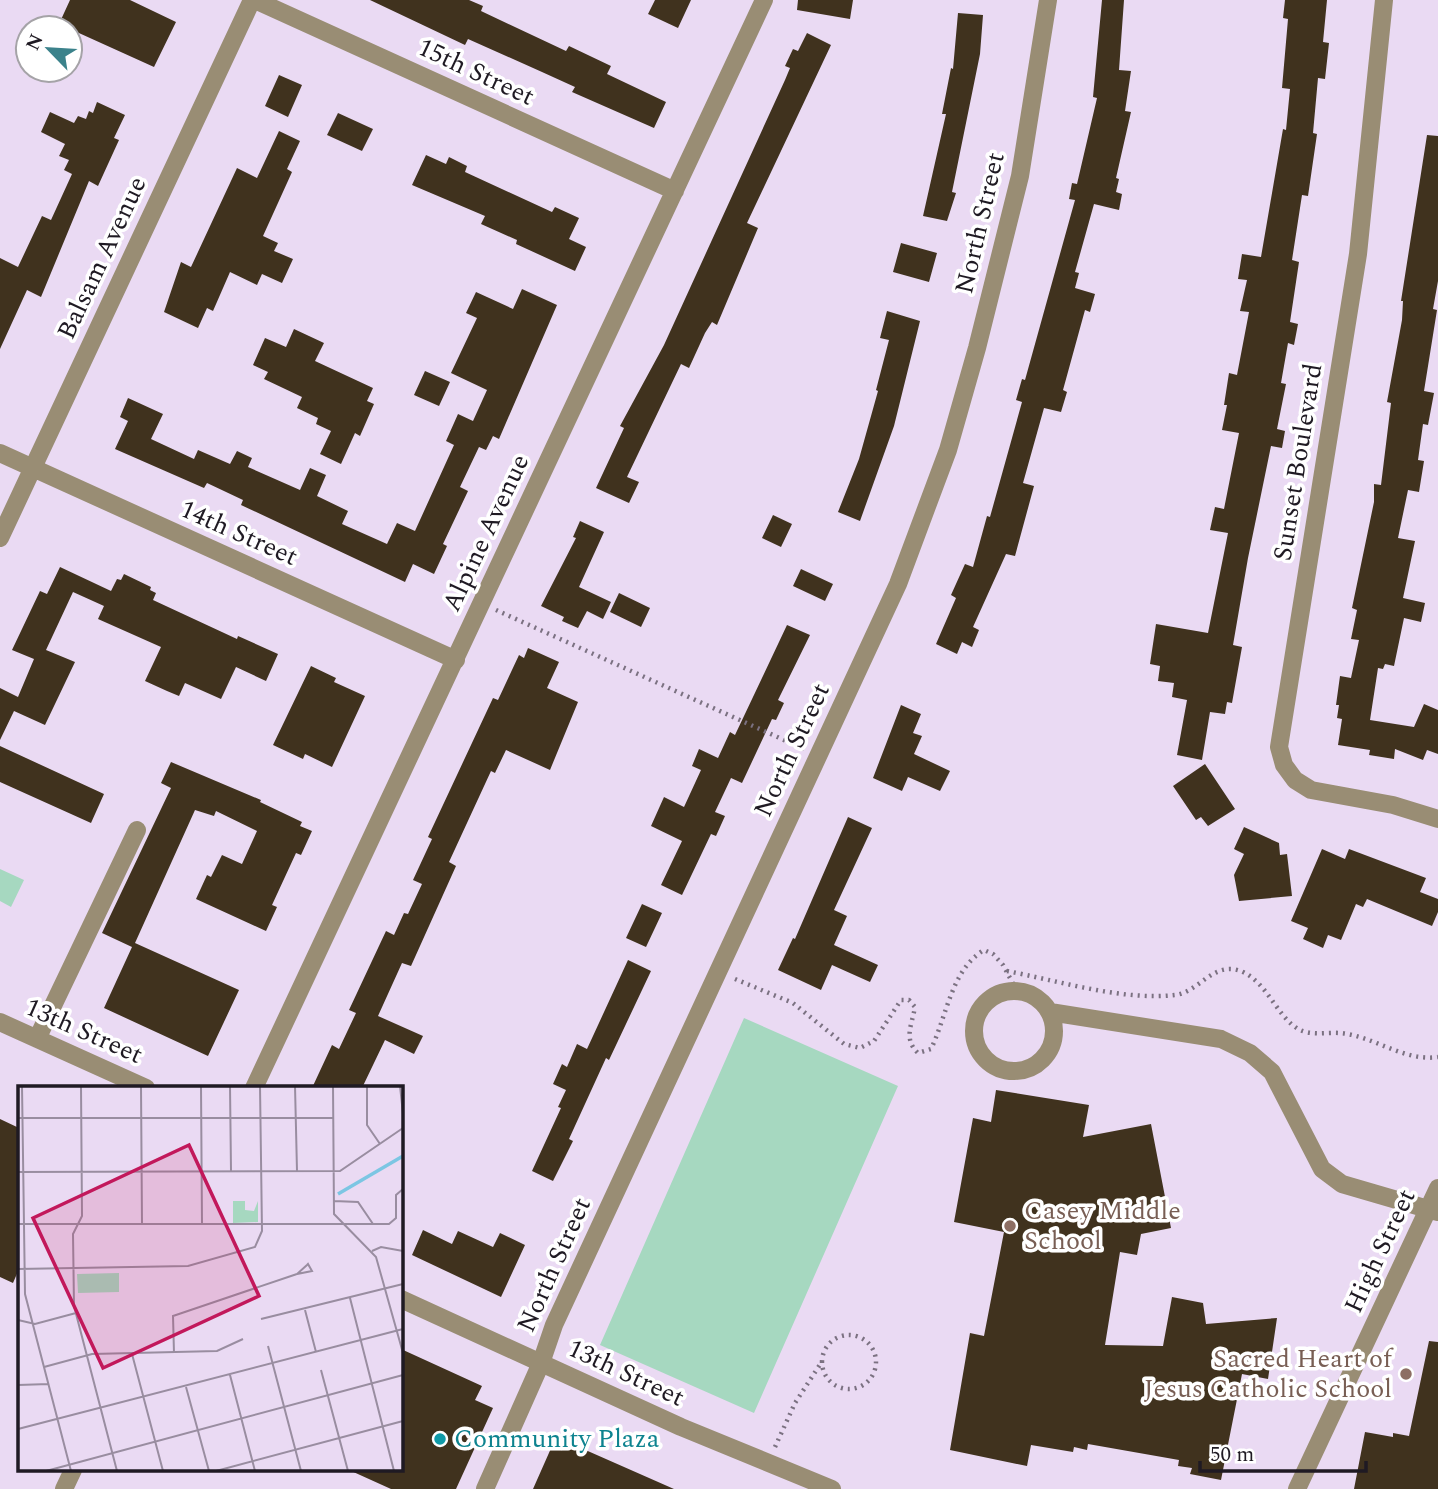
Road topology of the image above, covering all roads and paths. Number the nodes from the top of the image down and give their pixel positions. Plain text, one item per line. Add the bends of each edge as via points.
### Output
1 (254, 0) edge
2 (764, 0) edge
3 (1048, 0) edge
4 (1384, 0) edge
5 (675, 191) junction
6 (0, 453) edge
7 (33, 468) junction
8 (0, 538) edge
9 (482, 603) junction
10 (456, 660) junction
11 (819, 756) junction
12 (1438, 819) edge
13 (137, 830) dead end
14 (1007, 971) junction
15 (717, 972) junction
16 (1017, 990) junction
17 (1050, 1012) junction
18 (0, 1022) edge
19 (37, 1039) junction
20 (1438, 1057) edge
21 (142, 1086) edge
22 (255, 1086) edge
23 (1438, 1188) edge
24 (1433, 1212) edge
25 (402, 1299) edge
26 (822, 1362) junction
27 (541, 1363) junction
28 (769, 1465) junction
29 (72, 1472) edge
30 (64, 1489) edge
31 (485, 1489) edge
32 (832, 1489) edge
33 (1297, 1489) edge

1 - 5 street, 15th Street
1 - 7 street, Balsam Avenue
2 - 5 street, Alpine Avenue
3 - 11 street, North Street via 1020,176 948,450 898,584
4 - 12 street, Sunset Boulevard via 1357,254 1279,747 1295,780 1311,790 1393,805
5 - 9 street, Alpine Avenue
6 - 7 street, 14th Street
7 - 8 street, Balsam Avenue
7 - 10 street, 14th Street
9 - 10 street, Alpine Avenue
9 - 11 path
10 - 22 street, Alpine Avenue
11 - 15 street, North Street
13 - 19 street
14 - 15 path via 984,950 971,958 959,976 931,1049 918,1053 908,1038 915,1007 909,1000 901,1000 874,1041 860,1048 844,1044 793,1003
14 - 16 path
14 - 20 path via 1148,998 1180,995 1214,972 1229,969 1261,985 1297,1028 1306,1032 1369,1038 1409,1055
15 - 27 street, North Street via 554,1325
16 - 17 street via 1030,994
16 - 17 street via 990,999 975,1021 978,1049 997,1068 1022,1071 1044,1059 1054,1037
17 - 24 street via 1221,1039 1250,1053 1272,1072 1322,1169 1342,1184
18 - 19 street, 13th Street
19 - 21 street, 13th Street
23 - 24 street, High Street
24 - 33 street, High Street
25 - 27 street, 13th Street
26 - 26 path via 828,1379 844,1388 862,1385 876,1364 866,1341 850,1335 834,1339
26 - 28 path via 795,1403
27 - 28 street, 13th Street
27 - 31 street, North Street
28 - 32 street, 13th Street
29 - 30 street

